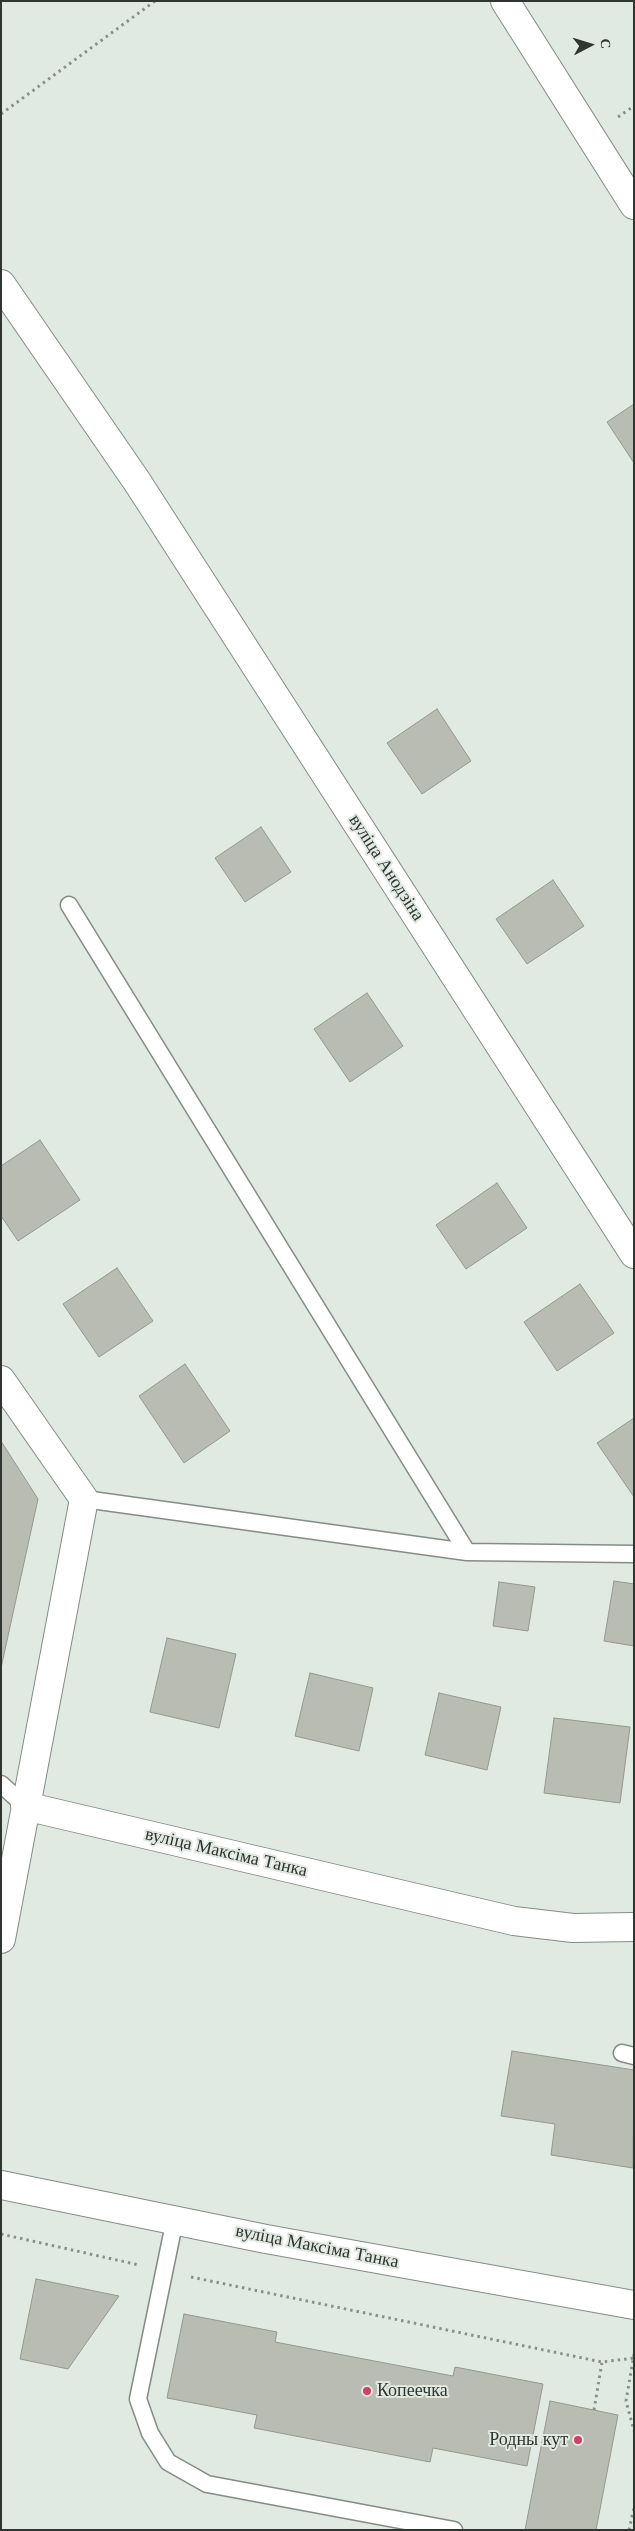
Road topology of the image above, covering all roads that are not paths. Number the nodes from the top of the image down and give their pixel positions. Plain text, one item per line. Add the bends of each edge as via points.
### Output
1 (504, 1) edge
2 (634, 205) edge
3 (1, 284) edge
4 (69, 905) dead end
5 (634, 1254) edge
6 (1, 1380) edge
7 (84, 1499) junction
8 (467, 1552) junction
9 (634, 1554) edge
10 (1, 1784) edge
11 (25, 1806) junction
12 (634, 1927) edge
13 (1, 1939) edge
14 (1, 2185) edge
15 (175, 2219) junction
16 (634, 2305) edge
17 (454, 2530) edge

1 - 2 street
3 - 5 street, вуліца Анодзіна via 138,483
4 - 8 lane
6 - 7 street
7 - 8 lane
7 - 11 street
8 - 9 lane
10 - 11 lane
11 - 12 street, вуліца Максіма Танка via 514,1921 573,1928
11 - 13 street
14 - 15 street, вуліца Максіма Танка
15 - 16 street, вуліца Максіма Танка
15 - 17 lane via 138,2399 150,2432 168,2462 207,2484

